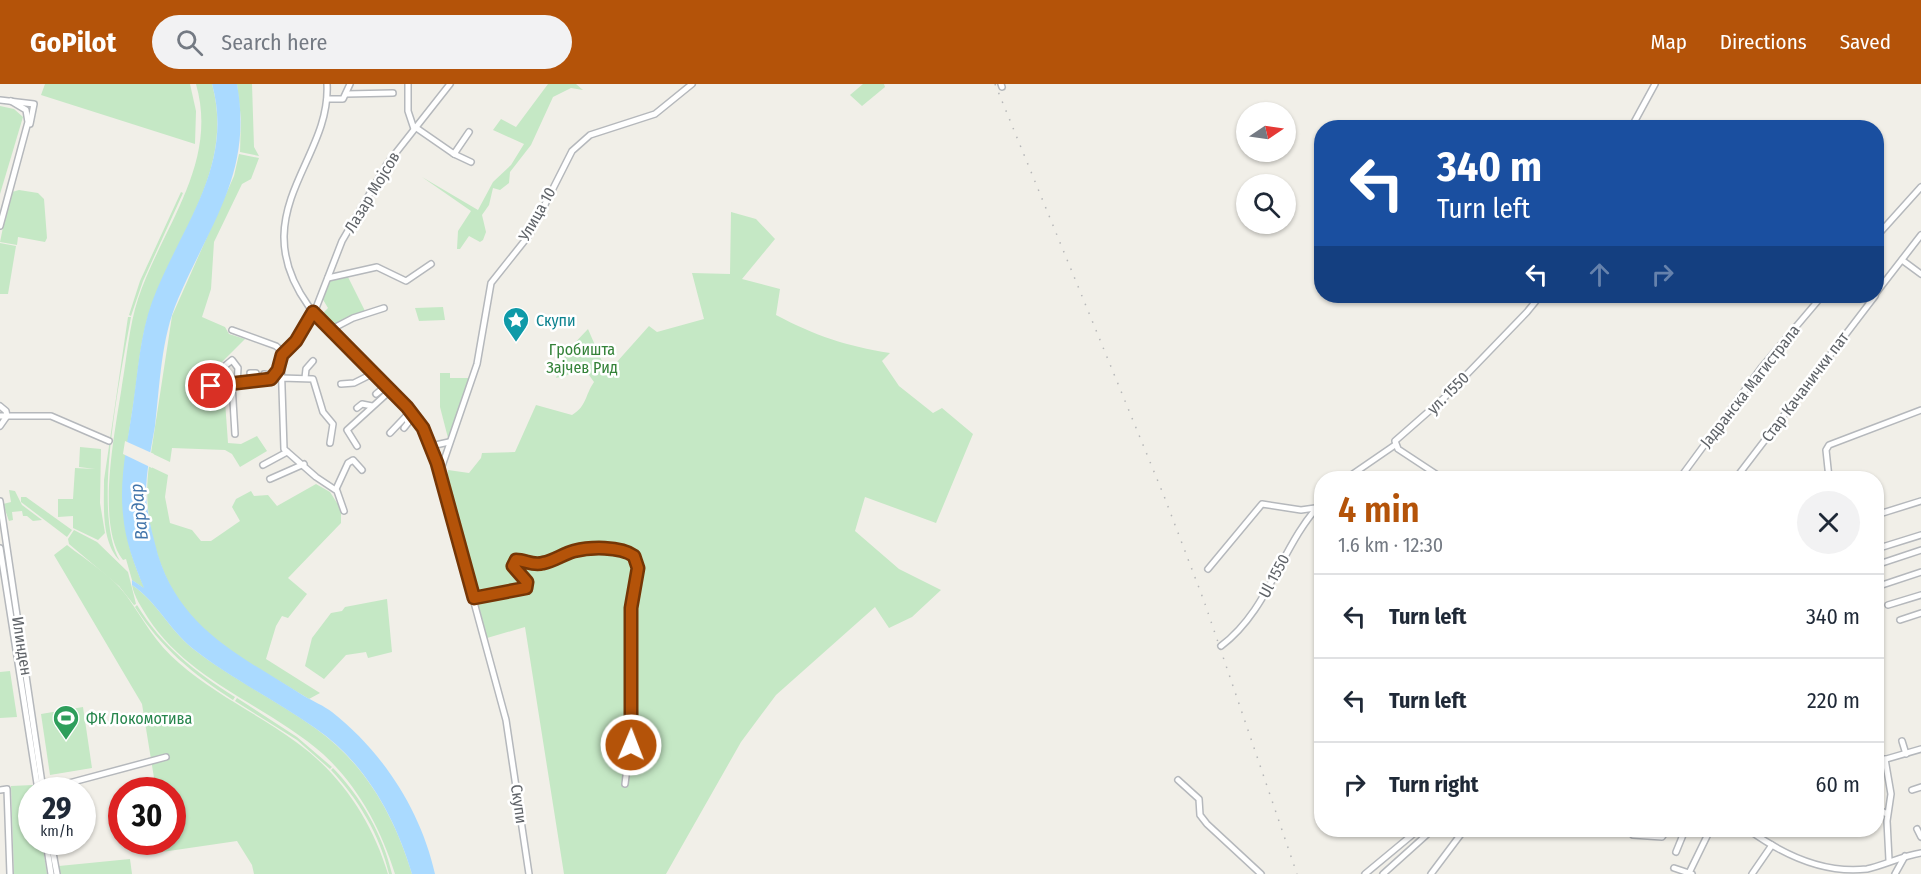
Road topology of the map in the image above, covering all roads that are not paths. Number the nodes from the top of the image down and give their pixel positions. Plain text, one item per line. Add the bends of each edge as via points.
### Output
1 (327, 84) edge
2 (350, 84) edge
3 (408, 84) edge
4 (450, 84) edge
5 (692, 84) edge
6 (1655, 84) edge
7 (393, 93) dead end
8 (346, 94) junction
9 (327, 99) junction
10 (0, 100) edge
11 (11, 101) junction
12 (1635, 120) edge
13 (415, 128) junction
14 (26, 131) junction
15 (469, 132) dead end
16 (454, 154) junction
17 (471, 162) dead end
18 (1921, 187) edge
19 (0, 226) edge
20 (1884, 228) edge
21 (1921, 235) edge
22 (1902, 260) junction
23 (431, 264) dead end
24 (1921, 274) edge
25 (328, 278) junction
26 (1884, 284) edge
27 (317, 300) junction
28 (1534, 303) edge
29 (1816, 303) edge
30 (1869, 303) edge
31 (384, 308) dead end
32 (311, 309) junction
33 (329, 329) junction
34 (232, 330) dead end
35 (284, 353) junction
36 (313, 361) dead end
37 (280, 364) junction
38 (255, 365) dead end
39 (374, 373) junction
40 (264, 374) dead end
41 (275, 378) junction
42 (304, 378) junction
43 (291, 380) junction
44 (257, 381) junction
45 (234, 384) junction
46 (341, 384) dead end
47 (219, 385) junction
48 (211, 386) dead end
49 (388, 388) junction
50 (376, 394) dead end
51 (0, 406) edge
52 (372, 406) junction
53 (357, 408) dead end
54 (1921, 410) edge
55 (322, 411) junction
56 (411, 411) junction
57 (364, 413) junction
58 (3, 416) edge
59 (406, 417) junction
60 (370, 418) dead end
61 (319, 421) dead end
62 (0, 426) edge
63 (404, 428) dead end
64 (390, 433) dead end
65 (235, 434) dead end
66 (109, 441) dead end
67 (449, 442) junction
68 (330, 443) dead end
69 (1395, 445) junction
70 (357, 446) dead end
71 (431, 446) junction
72 (287, 452) junction
73 (304, 464) junction
74 (263, 465) dead end
75 (362, 470) dead end
76 (1357, 471) edge
77 (1432, 471) edge
78 (1685, 471) edge
79 (1741, 471) edge
80 (1828, 471) edge
81 (440, 474) junction
82 (270, 479) dead end
83 (336, 489) junction
84 (0, 501) edge
85 (1921, 501) edge
86 (1314, 508) edge
87 (1314, 509) edge
88 (344, 511) dead end
89 (1884, 513) edge
90 (1921, 535) edge
91 (1884, 547) edge
92 (0, 548) edge
93 (1921, 550) edge
94 (1884, 562) edge
95 (1208, 569) dead end
96 (1921, 572) edge
97 (1884, 584) edge
98 (1921, 595) edge
99 (474, 598) junction
100 (1888, 605) dead end
101 (1921, 613) edge
102 (1900, 620) dead end
103 (1221, 646) dead end
104 (1902, 741) dead end
105 (1921, 749) edge
106 (1906, 754) junction
107 (166, 758) dead end
108 (1885, 759) joint
109 (36, 777) edge
110 (41, 777) edge
111 (93, 777) edge
112 (1178, 780) dead end
113 (625, 784) dead end
114 (1921, 787) edge
115 (1912, 789) dead end
116 (0, 790) edge
117 (1884, 812) edge
118 (1887, 814) junction
119 (1917, 829) dead end
120 (0, 834) edge
121 (9, 834) junction
122 (1410, 837) edge
123 (1424, 837) edge
124 (1459, 837) edge
125 (1682, 837) edge
126 (1707, 837) edge
127 (1760, 837) edge
128 (1921, 837) edge
129 (1772, 845) junction
130 (1676, 852) dead end
131 (1921, 853) edge
132 (48, 855) edge
133 (53, 855) edge
134 (1905, 856) junction
135 (1889, 860) junction
136 (1820, 866) junction
137 (1674, 868) dead end
138 (1829, 871) edge
139 (1691, 873) edge
140 (10, 874) edge
141 (51, 874) edge
142 (57, 874) edge
143 (529, 874) edge
144 (1261, 874) edge
145 (1365, 874) edge
146 (1383, 874) edge
147 (1431, 874) edge
148 (1752, 874) edge
149 (1813, 874) edge
150 (1895, 874) edge

1 - 9 street, Скупи
2 - 8 street
3 - 13 street via 408,111
4 - 13 street, Лазар Мојсов
5 - 67 street, Улица 10 via 655,114 590,135 572,151 530,234 490,283 477,364
6 - 12 street
7 - 8 street
8 - 9 street via 341,100
9 - 32 street, Скупи via 320,135 294,192 285,225 288,265 297,289
10 - 11 street
11 - 14 street via 27,112
11 - 14 street via 35,105
13 - 16 street
13 - 25 street, Лазар Мојсов via 391,156 351,224
14 - 19 street
15 - 16 street
16 - 17 street
18 - 20 street
21 - 22 street, Стар Качанички пат
22 - 24 street
22 - 26 street, Стар Качанички пат
23 - 25 street via 405,281 377,267
25 - 27 street, Лазар Мојсов
27 - 32 street, Лазар Мојсов
27 - 33 street
28 - 69 street, ул. 1550
29 - 78 street, Јадранска Магистрала via 1761,368
30 - 79 street, Стар Качанички пат
31 - 33 street
32 - 33 street, Скупи
32 - 35 street, Лазар Мојсов via 296,341
33 - 39 street, Скупи
34 - 35 street via 276,346
35 - 37 street, Лазар Мојсов
36 - 42 street
37 - 41 street, Лазар Мојсов
37 - 43 street
38 - 44 street
39 - 46 street via 354,383
39 - 49 street, Скупи
40 - 41 street
41 - 43 street
41 - 44 street
41 - 72 street, Лазар Мојсов
42 - 43 street
42 - 55 street via 315,380
44 - 45 street
45 - 47 street
45 - 47 street via 238,368 232,360 220,370
45 - 65 street
47 - 48 street
49 - 50 street
49 - 52 street
49 - 56 street, Скупи
51 - 58 street via 6,411
52 - 53 street
52 - 57 street
54 - 80 street via 1829,445
55 - 61 street
55 - 68 street via 333,424
56 - 59 street
56 - 71 street, Скупи
57 - 60 street
57 - 70 street via 347,433
58 - 62 street
58 - 66 street via 52,417
59 - 63 street
59 - 64 street
67 - 71 street
67 - 81 street, Улица 10
69 - 76 street
69 - 77 street
71 - 81 street, Скупи
72 - 73 street
72 - 74 street
73 - 82 street
73 - 83 street
75 - 83 street via 353,460 348,463
81 - 99 street, Скупи
83 - 88 street
84 - 110 street, Илинден
85 - 89 street
86 - 95 street via 1262,504
87 - 103 street, Ul 1550 via 1252,615
90 - 91 street
92 - 109 street, Илинден
93 - 94 street
96 - 97 street
98 - 100 street
99 - 113 street via 526,588 527,582 513,566 516,560 544,563 588,549 622,551 634,556 638,568 631,608 631,745
99 - 143 street, Скупи via 506,720
101 - 102 street
104 - 106 street
105 - 106 street
106 - 108 street
107 - 111 street
108 - 118 street via 1891,794
112 - 144 street via 1199,800 1200,815 1207,824
114 - 115 street
116 - 121 street via 7,789
117 - 118 street
118 - 135 street
119 - 128 street
120 - 121 street
121 - 140 street
122 - 145 street
123 - 146 street
124 - 147 street
125 - 130 street
126 - 139 street
127 - 129 street
129 - 136 street
129 - 148 street
131 - 134 street
132 - 141 street
133 - 142 street
134 - 135 street
134 - 150 street
135 - 138 street via 1861,869
136 - 138 street
136 - 149 street
137 - 139 street

